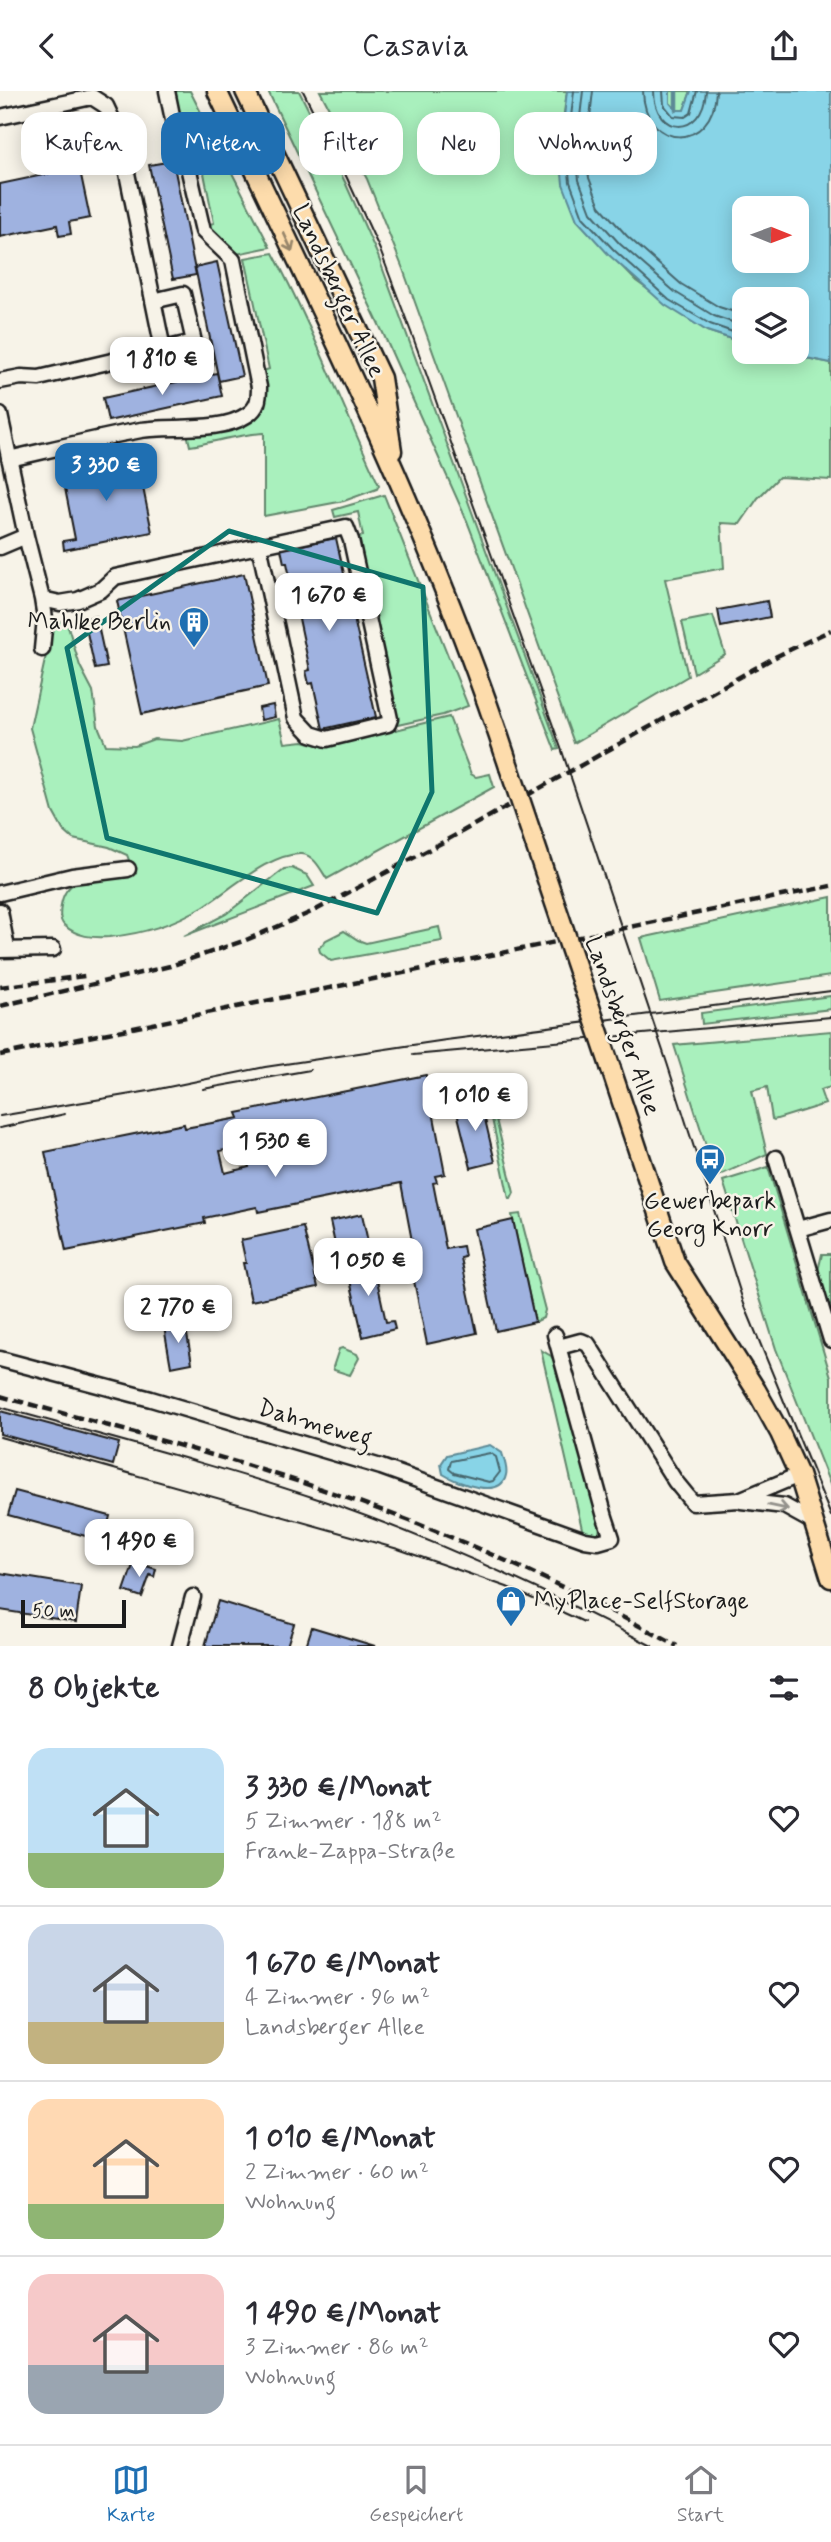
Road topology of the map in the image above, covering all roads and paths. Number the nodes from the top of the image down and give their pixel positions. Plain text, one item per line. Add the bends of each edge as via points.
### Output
1 (167, 91) edge
2 (216, 91) edge
3 (245, 91) edge
4 (0, 117) edge
5 (153, 301) junction
6 (163, 349) junction
7 (0, 381) edge
8 (0, 415) edge
9 (9, 459) junction
10 (396, 475) junction
11 (26, 536) junction
12 (259, 545) junction
13 (0, 547) edge
14 (42, 599) junction
15 (42, 649) dead end
16 (128, 869) dead end
17 (0, 893) edge
18 (0, 911) edge
19 (4, 949) edge
20 (53, 949) dead end
21 (776, 1157) dead end
22 (831, 1220) edge
23 (798, 1229) junction
24 (831, 1340) edge
25 (0, 1359) edge
26 (799, 1475) junction
27 (739, 1500) junction
28 (813, 1522) junction
29 (831, 1578) edge
30 (193, 1597) dead end
31 (180, 1646) edge

1 - 9 street via 203,231 233,260 259,387 258,402 239,419 198,428 144,429
2 -> 10 main road, Landsberger Allee
3 - 10 main road, Landsberger Allee via 381,378
4 - 5 street via 92,97 106,106 119,134
5 - 6 street
5 - 6 street via 183,294 194,342
6 - 7 street via 38,378
8 - 9 street
9 - 11 street
10 - 26 main road, Landsberger Allee, bridge via 460,624 675,1262 756,1390
11 - 13 street
11 - 14 street
12 - 12 street via 296,717 311,734 327,739 388,724 346,527
12 - 14 street via 115,577 101,590 78,600
14 - 15 street
16 - 17 street
18 - 19 street
19 - 20 street
21 - 23 street
22 - 23 street
23 - 24 street
25 - 27 street, Dahmeweg via 381,1467 598,1542 612,1538 557,1341 581,1341 588,1344 693,1503
26 - 27 street
26 - 28 main road, Landsberger Allee
27 -> 28 street via 784,1506
28 - 29 main road, Landsberger Allee
30 - 31 street

